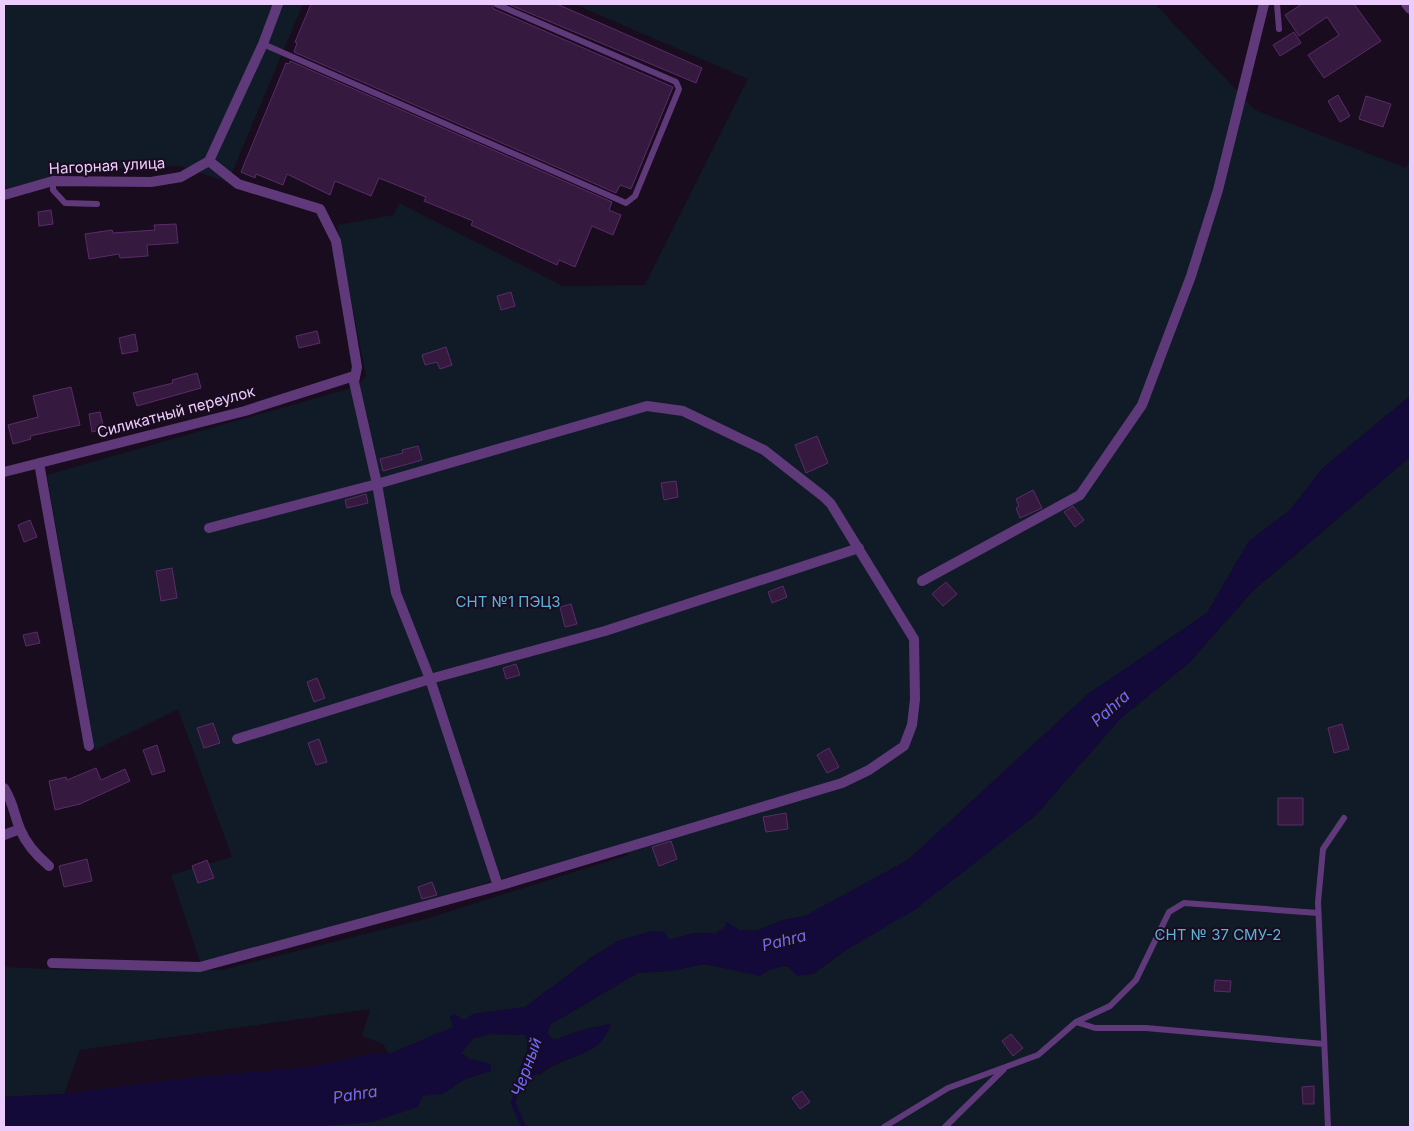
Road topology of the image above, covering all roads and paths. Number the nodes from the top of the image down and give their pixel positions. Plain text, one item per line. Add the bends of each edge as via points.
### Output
1 (278, 4) edge
2 (496, 4) edge
3 (1264, 4) edge
4 (1277, 4) edge
5 (1406, 4) edge
6 (1410, 9) edge
7 (1279, 29) dead end
8 (262, 44) junction
9 (209, 161) junction
10 (53, 181) junction
11 (4, 195) edge
12 (97, 204) dead end
13 (354, 376) junction
14 (39, 463) junction
15 (4, 472) edge
16 (377, 484) junction
17 (209, 528) dead end
18 (859, 548) junction
19 (922, 581) dead end
20 (430, 679) junction
21 (237, 740) dead end
22 (89, 746) dead end
23 (4, 788) edge
24 (1344, 818) dead end
25 (20, 829) junction
26 (4, 835) edge
27 (48, 866) dead end
28 (498, 886) junction
29 (1318, 913) junction
30 (52, 963) dead end
31 (1076, 1022) junction
32 (1324, 1044) junction
33 (1005, 1068) junction
34 (884, 1127) edge
35 (945, 1127) edge
36 (1328, 1127) edge

1 - 8 street
2 - 8 lane via 676,82 679,89 636,196 626,203
3 - 19 street via 1218,190 1191,276 1142,405 1080,495
4 - 7 lane
5 - 6 street
8 - 9 street
9 - 10 street, Нагорная улица via 182,177 151,182
9 - 13 street via 238,184 320,209 336,241 357,367
10 - 11 street, Нагорная улица
10 - 12 lane via 53,190 65,203
13 - 14 street, Силикатный переулок via 245,411
13 - 16 street
14 - 15 street, Силикатный переулок
14 - 22 street
16 - 17 street
16 - 18 street via 647,406 683,411 764,450 831,504
16 - 20 street via 396,593
18 - 20 street via 605,631
18 - 28 street via 914,638 912,725 904,746 869,770 842,783
20 - 21 street
20 - 28 street
23 - 25 street via 13,802
24 - 29 lane via 1323,849
25 - 26 street
25 - 27 street via 33,852
28 - 30 street via 200,967
29 - 31 lane via 1184,903 1169,912 1136,980 1122,996 1110,1006
29 - 32 lane
31 - 32 lane via 1095,1028 1146,1028
31 - 33 lane via 1038,1055
32 - 36 lane
33 - 34 lane via 948,1088
33 - 35 lane

